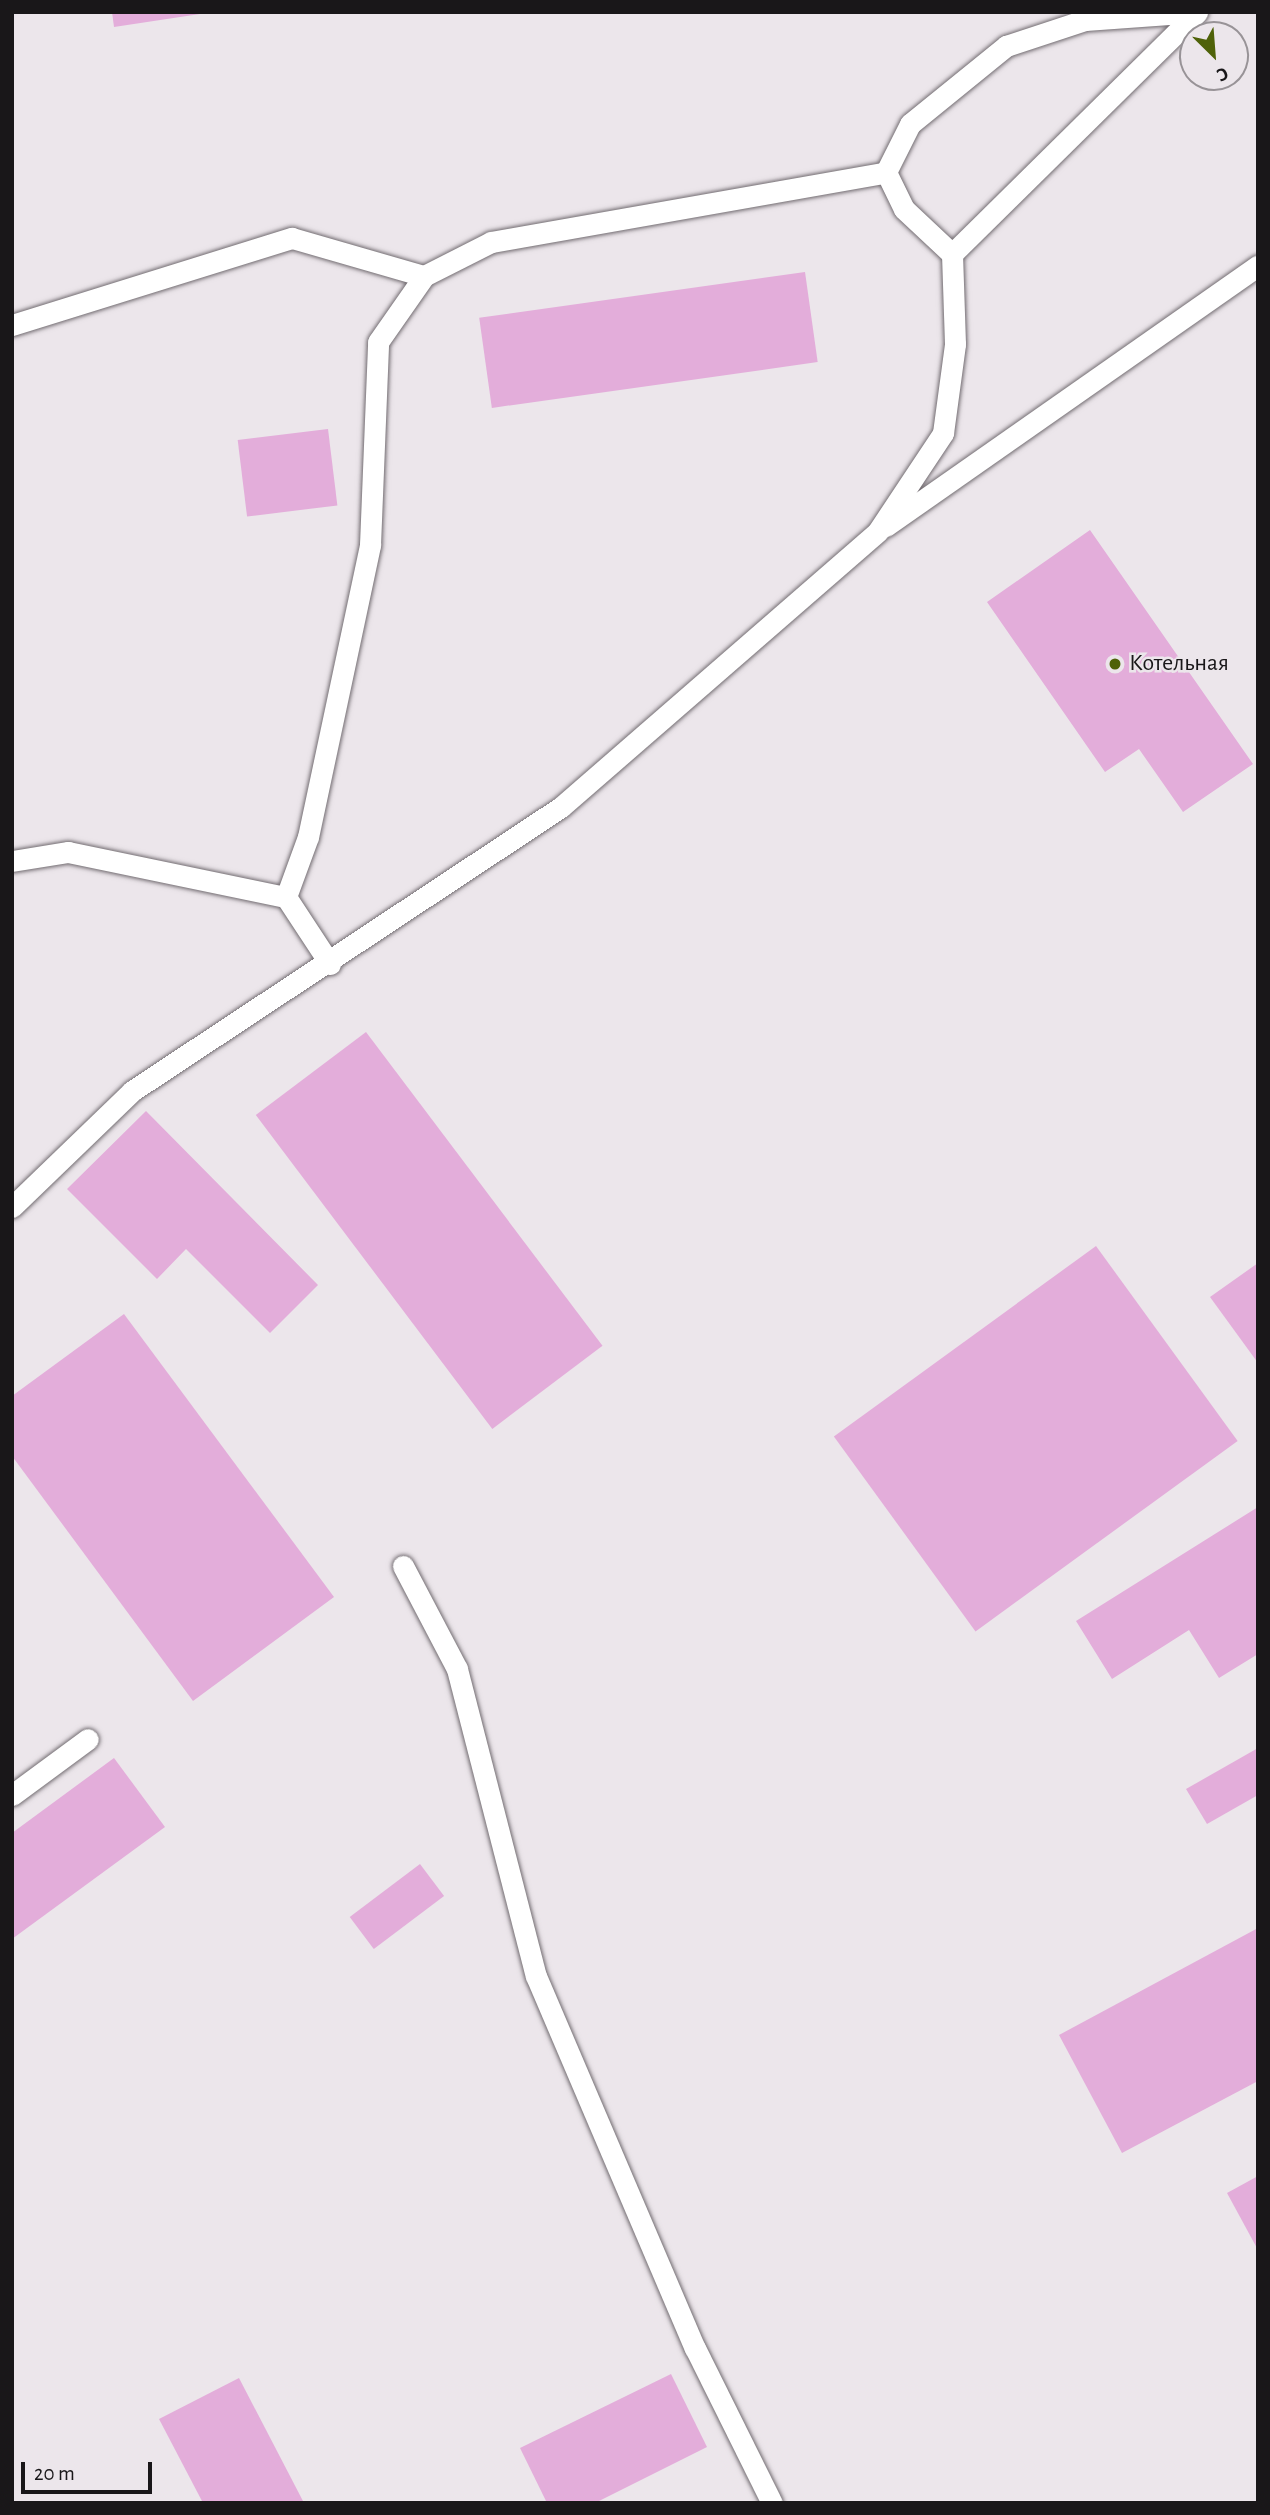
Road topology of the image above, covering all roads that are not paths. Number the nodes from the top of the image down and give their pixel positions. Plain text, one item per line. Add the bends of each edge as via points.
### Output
1 (1197, 12) edge
2 (886, 172) junction
3 (952, 254) junction
4 (1258, 266) edge
5 (424, 276) junction
6 (12, 325) edge
7 (878, 531) junction
8 (12, 861) edge
9 (286, 897) junction
10 (330, 964) junction
11 (12, 1207) edge
12 (403, 1566) dead end
13 (88, 1739) dead end
14 (12, 1795) edge
15 (772, 2503) edge

1 - 2 lane via 1085,19 1006,46 910,124
1 - 3 lane
2 - 3 lane via 904,209
2 - 5 lane via 491,242
3 - 7 lane via 955,344 943,433
4 - 7 lane
5 - 6 lane via 292,238
5 - 9 lane via 378,342 370,544 308,837
7 - 10 lane via 561,807
8 - 9 lane via 68,852
9 - 10 lane
10 - 11 lane via 132,1091
12 - 15 lane via 457,1669 536,1976 695,2348
13 - 14 lane

